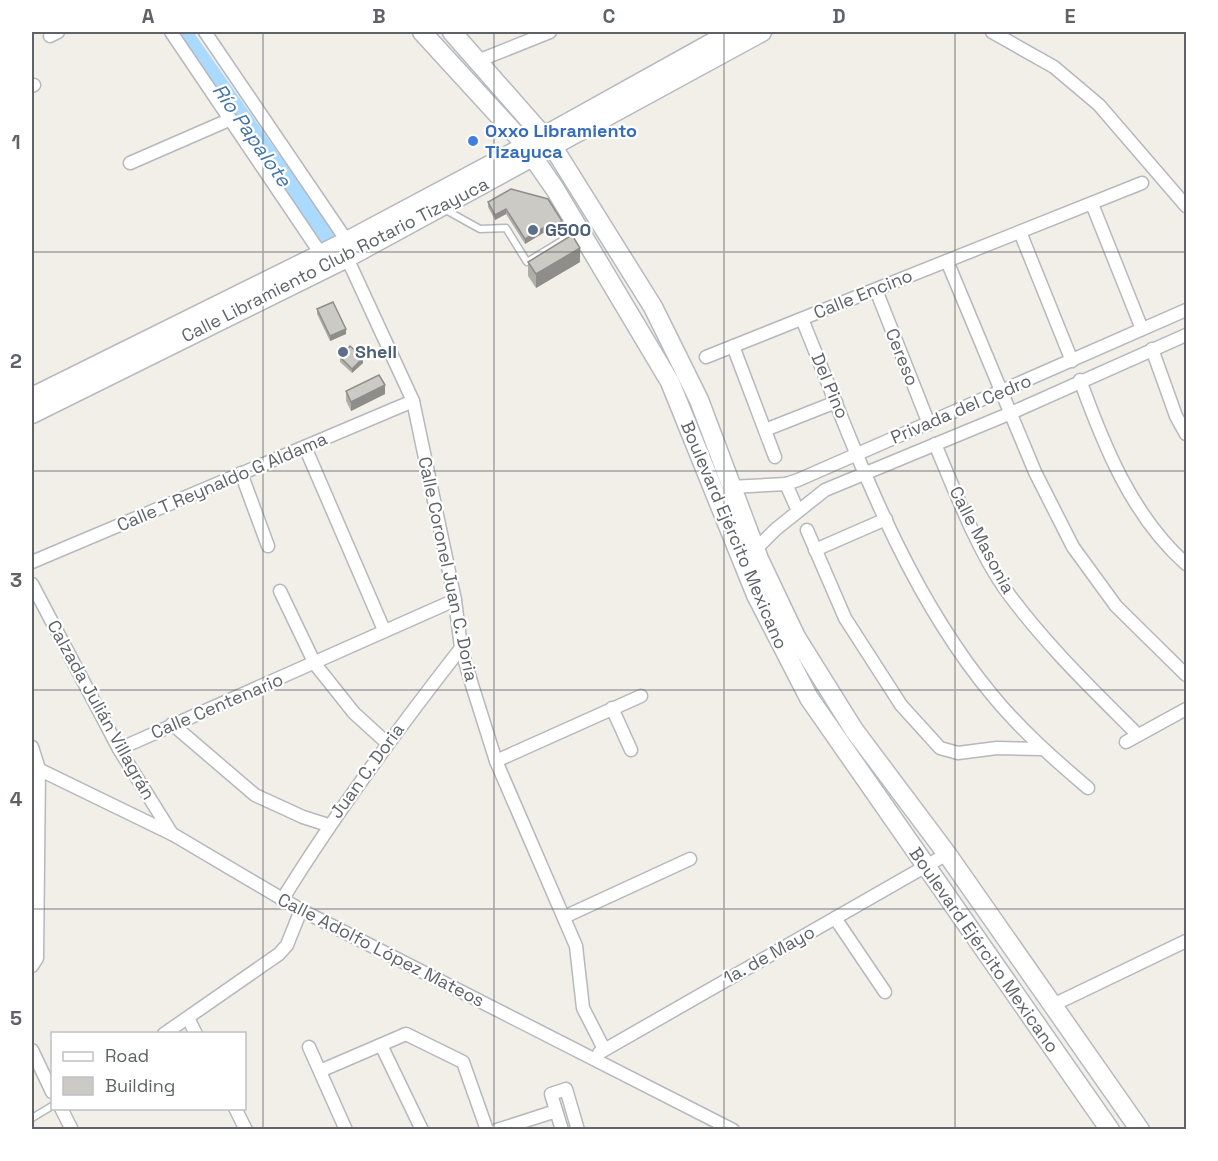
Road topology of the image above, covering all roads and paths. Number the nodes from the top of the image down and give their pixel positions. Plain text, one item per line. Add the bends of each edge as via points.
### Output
1 (171, 32) edge
2 (205, 32) edge
3 (422, 32) edge
4 (452, 32) edge
5 (550, 32) edge
6 (731, 32) edge
7 (762, 32) edge
8 (992, 32) edge
9 (480, 60) junction
10 (231, 119) junction
11 (548, 141) junction
12 (530, 151) junction
13 (130, 164) dead end
14 (1142, 183) dead end
15 (1092, 204) junction
16 (1186, 206) edge
17 (441, 207) junction
18 (1020, 231) junction
19 (583, 234) junction
20 (347, 249) junction
21 (321, 254) junction
22 (946, 261) junction
23 (876, 290) junction
24 (1186, 310) edge
25 (802, 319) junction
26 (1142, 329) junction
27 (1186, 335) edge
28 (733, 346) junction
29 (1152, 349) junction
30 (706, 357) dead end
31 (1072, 361) junction
32 (1080, 380) junction
33 (1002, 392) junction
34 (32, 397) edge
35 (413, 401) junction
36 (836, 402) junction
37 (1011, 413) junction
38 (32, 414) edge
39 (929, 424) junction
40 (765, 430) junction
41 (1186, 434) edge
42 (935, 444) junction
43 (305, 447) junction
44 (858, 453) junction
45 (775, 457) dead end
46 (817, 471) junction
47 (865, 472) junction
48 (241, 473) junction
49 (786, 484) junction
50 (730, 487) junction
51 (825, 490) junction
52 (798, 511) junction
53 (886, 519) junction
54 (807, 530) dead end
55 (268, 546) dead end
56 (755, 550) junction
57 (816, 550) junction
58 (32, 562) edge
59 (1186, 564) edge
60 (32, 584) edge
61 (280, 591) dead end
62 (455, 600) junction
63 (384, 630) junction
64 (461, 648) junction
65 (315, 664) junction
66 (1186, 675) edge
67 (641, 696) dead end
68 (612, 708) junction
69 (1186, 709) edge
70 (172, 724) junction
71 (1138, 735) junction
72 (387, 742) junction
73 (1126, 742) dead end
74 (32, 747) edge
75 (119, 749) junction
76 (1042, 749) junction
77 (631, 750) dead end
78 (496, 761) junction
79 (35, 768) edge
80 (1088, 788) dead end
81 (328, 825) junction
82 (174, 836) junction
83 (947, 854) junction
84 (690, 859) dead end
85 (927, 868) junction
86 (282, 900) junction
87 (301, 910) junction
88 (564, 917) junction
89 (836, 918) junction
90 (1186, 941) edge
91 (32, 966) edge
92 (885, 992) dead end
93 (1053, 1005) junction
94 (188, 1018) junction
95 (167, 1032) edge
96 (195, 1032) edge
97 (381, 1045) junction
98 (309, 1047) dead end
99 (604, 1049) junction
100 (32, 1050) edge
101 (593, 1058) junction
102 (320, 1071) junction
103 (51, 1090) edge
104 (51, 1107) edge
105 (62, 1110) edge
106 (236, 1110) edge
107 (556, 1111) junction
108 (32, 1118) edge
109 (72, 1130) edge
110 (246, 1130) edge
111 (346, 1130) edge
112 (422, 1130) edge
113 (486, 1130) edge
114 (497, 1130) edge
115 (562, 1130) edge
116 (578, 1130) edge
117 (733, 1130) edge
118 (1110, 1130) edge
119 (1140, 1130) edge

1 - 10 street
2 - 20 street, Calle Coronel Juan C. Doria
3 - 12 main road, Boulevard Ejército Mexicano
4 - 9 main road, Boulevard Ejército Mexicano
5 - 9 street
6 - 11 main road, Calle Libramiento Club Rotario Tizayuca
7 - 11 main road, Calle Libramiento Club Rotario Tizayuca
8 - 16 street via 1054,67 1099,105
9 - 11 main road, Boulevard Ejército Mexicano
10 - 13 street
10 - 21 street
11 - 12 main road, Calle Libramiento Club Rotario Tizayuca
11 - 50 main road, Boulevard Ejército Mexicano via 653,307 699,400
12 - 17 main road, Calle Libramiento Club Rotario Tizayuca
12 - 19 main road, Boulevard Ejército Mexicano
12 - 20 main road, Calle Libramiento Club Rotario Tizayuca
14 - 15 street, Calle Encino
15 - 18 street, Calle Encino
15 - 26 street
17 - 19 lane via 480,229 506,228 527,262 573,234
17 - 20 main road, Calle Libramiento Club Rotario Tizayuca
18 - 22 street, Calle Encino
18 - 31 street
19 - 85 main road, Boulevard Ejército Mexicano via 670,382 756,596 790,665 827,726
20 - 21 main road, Calle Libramiento Club Rotario Tizayuca
20 - 35 street, Calle Coronel Juan C. Doria
20 - 38 main road, Calle Libramiento Club Rotario Tizayuca
21 - 34 main road, Calle Libramiento Club Rotario Tizayuca
22 - 23 street, Calle Encino
22 - 33 street
23 - 25 street, Calle Encino
23 - 39 street, Cereso
24 - 26 street, Privada del Cedro
25 - 28 street, Calle Encino
25 - 36 street, Del Pino
26 - 31 street, Privada del Cedro
27 - 29 street, Privada del Cedro
28 - 30 street, Calle Encino
28 - 40 street
29 - 32 street, Privada del Cedro
29 - 41 street
31 - 33 street, Privada del Cedro
32 - 37 street, Privada del Cedro
32 - 59 street via 1105,448 1138,507
33 - 37 street
33 - 39 street, Privada del Cedro
35 - 43 street, Calle T Reynaldo G Aldama
35 - 62 street, Calle Coronel Juan C. Doria
36 - 40 street
36 - 44 street, Del Pino
37 - 42 street, Privada del Cedro
37 - 66 street via 1073,547 1116,606
39 - 44 street, Privada del Cedro
40 - 45 street
42 - 47 street, Privada del Cedro
42 - 71 street, Calle Masonia via 962,508 1004,587 1054,652
43 - 48 street, Calle T Reynaldo G Aldama
43 - 63 street
44 - 46 street, Privada del Cedro
44 - 47 street, Del Pino
46 - 49 street, Privada del Cedro
46 - 51 street
47 - 51 street, Privada del Cedro
47 - 53 street
48 - 55 street
48 - 58 street, Calle T Reynaldo G Aldama
49 - 50 street, Privada del Cedro
49 - 52 street
50 - 56 main road, Boulevard Ejército Mexicano
51 - 52 street, Privada del Cedro
52 - 56 street, Privada del Cedro
53 - 57 street
53 - 76 street via 918,586 949,636 993,696
54 - 57 street
56 - 83 main road, Boulevard Ejército Mexicano via 796,637 854,730
57 - 76 street via 845,618 901,705 940,748 958,753 997,748
60 - 75 street, Calzada Julián Villagrán
61 - 65 street
62 - 63 street, Calle Centenario
62 - 64 street, Calle Coronel Juan C. Doria
63 - 65 street, Calle Centenario
64 - 72 street, Juan C. Doria
64 - 78 street, Calle Coronel Juan C. Doria
65 - 70 street, Calle Centenario
65 - 72 street via 354,713
67 - 68 street
68 - 77 street
68 - 78 street
69 - 71 street
70 - 75 street, Calle Centenario
70 - 81 street via 255,795 303,818
71 - 73 street
72 - 81 street, Juan C. Doria
74 - 79 street
75 - 82 street, Calzada Julián Villagrán
76 - 80 street
78 - 88 street, Calle Coronel Juan C. Doria
79 - 82 street, Calle Adolfo López Mateos
79 - 91 street via 37,958
81 - 86 street, Juan C. Doria
82 - 86 street, Calle Adolfo López Mateos
83 - 85 street, 1a. de Mayo
83 - 93 main road, Boulevard Ejército Mexicano
84 - 88 street
85 - 89 street, 1a. de Mayo
85 - 118 main road, Boulevard Ejército Mexicano
86 - 87 street, Calle Adolfo López Mateos
87 - 94 street via 287,945 279,954
87 - 101 street, Calle Adolfo López Mateos
88 - 99 street, Calle Coronel Juan C. Doria via 576,946 583,1008
89 - 92 street
89 - 99 street, 1a. de Mayo
90 - 93 street
93 - 119 main road, Boulevard Ejército Mexicano
94 - 95 street
94 - 96 street
97 - 102 street
97 - 112 street
97 - 113 street via 406,1034 463,1062
98 - 102 street
99 - 101 street, 1a. de Mayo
100 - 103 street
101 - 117 street, Calle Adolfo López Mateos
102 - 111 street
104 - 108 lane
105 - 109 street
106 - 110 street
107 - 114 street
107 - 115 street
107 - 116 street via 551,1094 566,1089

